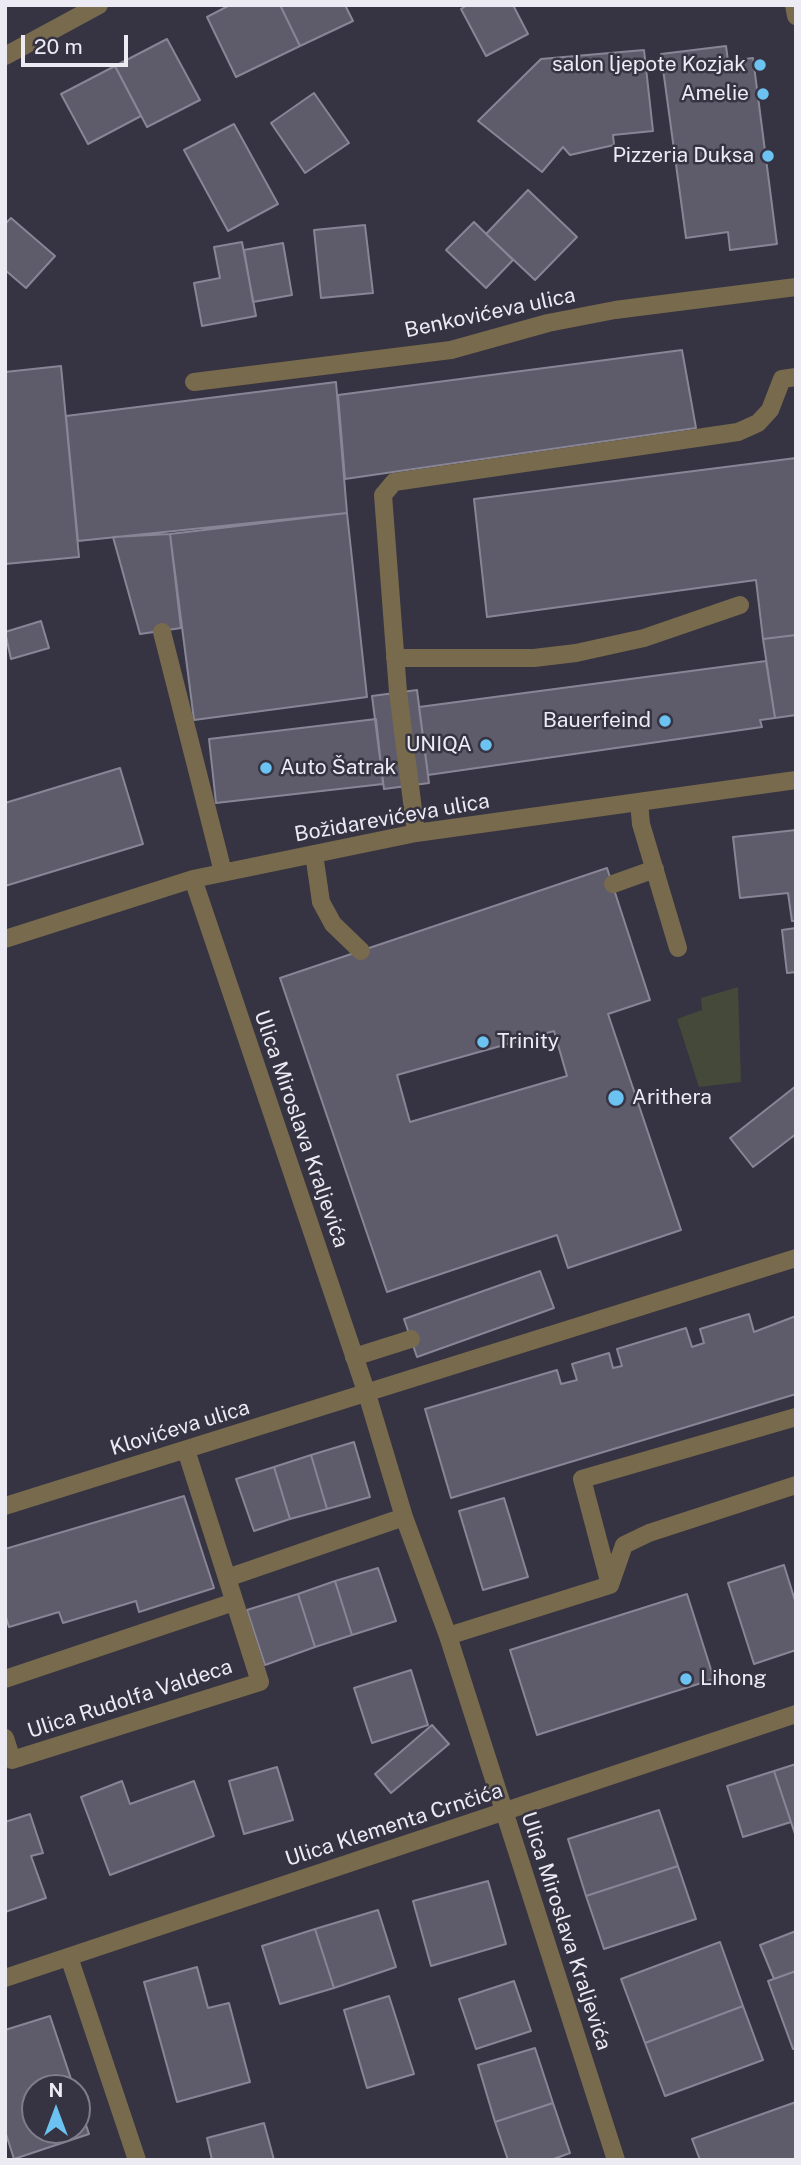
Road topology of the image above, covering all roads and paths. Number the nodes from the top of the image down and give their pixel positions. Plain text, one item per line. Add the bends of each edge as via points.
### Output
1 (99, 5) edge
2 (794, 5) edge
3 (796, 16) edge
4 (5, 56) edge
5 (796, 287) edge
6 (796, 377) edge
7 (194, 382) dead end
8 (740, 605) dead end
9 (162, 632) dead end
10 (395, 658) junction
11 (796, 780) edge
12 (639, 802) junction
13 (416, 833) junction
14 (314, 854) junction
15 (655, 869) junction
16 (223, 872) junction
17 (193, 879) junction
18 (613, 884) dead end
19 (5, 939) edge
20 (678, 948) dead end
21 (361, 951) dead end
22 (793, 1263) edge
23 (411, 1339) dead end
24 (354, 1357) junction
25 (368, 1394) junction
26 (796, 1417) edge
27 (186, 1451) junction
28 (796, 1485) edge
29 (5, 1506) edge
30 (404, 1517) junction
31 (227, 1578) junction
32 (610, 1585) junction
33 (234, 1602) junction
34 (448, 1636) junction
35 (5, 1679) edge
36 (796, 1714) edge
37 (5, 1738) edge
38 (503, 1812) junction
39 (69, 1957) junction
40 (5, 1978) edge
41 (137, 2160) edge
42 (616, 2160) edge

1 - 4 street
2 - 3 street
5 - 7 street, Benkovićeva ulica via 615,310 452,350
6 - 10 street via 782,379 770,410 758,423 738,432 394,482 383,495
8 - 10 street via 644,638 576,653 534,658
9 - 16 street
10 - 13 street
11 - 12 street, Božidarevićeva ulica
12 - 13 street, Božidarevićeva ulica
12 - 15 street
13 - 14 street, Božidarevićeva ulica
14 - 16 street, Božidarevićeva ulica
14 - 21 street via 321,902 333,924
15 - 18 street
15 - 20 street
16 - 17 street, Božidarevićeva ulica
17 - 19 street, Božidarevićeva ulica
17 - 24 street, Ulica Miroslava Kraljevića
22 - 25 street
23 - 24 street
24 - 25 street, Ulica Miroslava Kraljevića
25 - 27 street, Klovićeva ulica
25 - 30 street, Ulica Miroslava Kraljevića
26 - 32 street via 582,1479
27 - 29 street, Klovićeva ulica
27 - 31 street, Ulica Rudolfa Valdeca
28 - 32 street via 624,1545
30 - 31 street
30 - 34 street, Ulica Miroslava Kraljevića
31 - 33 street, Ulica Rudolfa Valdeca
32 - 34 street
33 - 35 street
33 - 37 street, Ulica Rudolfa Valdeca via 260,1682 12,1760
34 - 38 street, Ulica Miroslava Kraljevića
36 - 38 street, Ulica Klementa Crnčića
38 - 39 street, Ulica Klementa Crnčića
38 - 42 street, Ulica Miroslava Kraljevića
39 - 40 street, Ulica Klementa Crnčića
39 - 41 street

